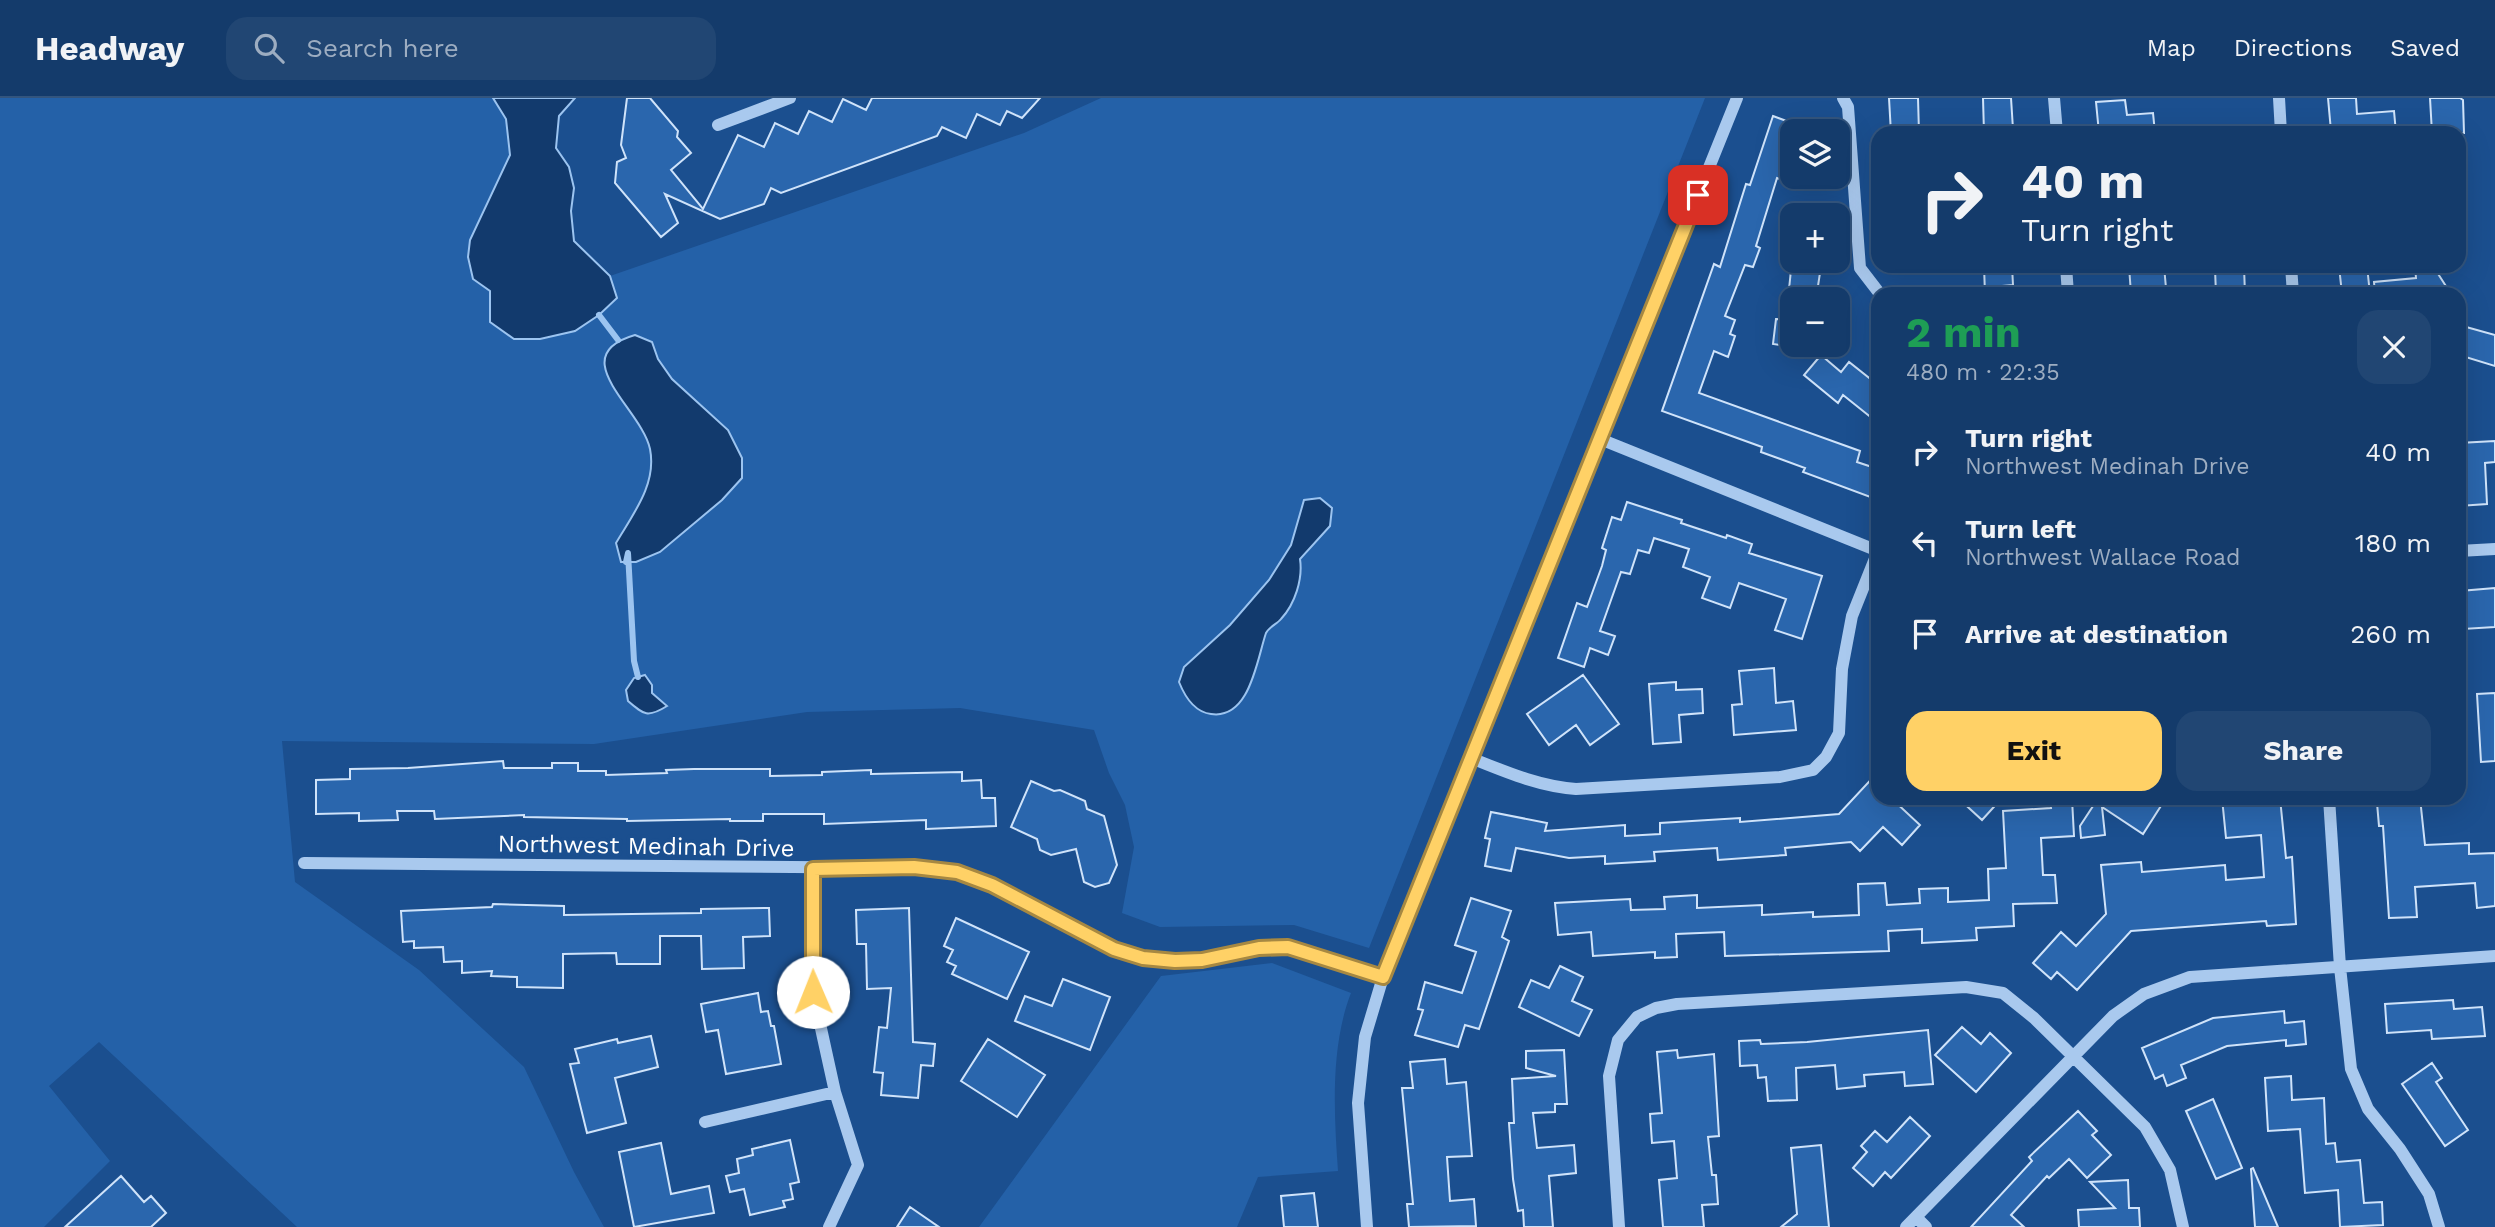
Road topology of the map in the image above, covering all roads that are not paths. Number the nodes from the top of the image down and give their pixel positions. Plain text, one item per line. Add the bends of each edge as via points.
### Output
1 (790, 98) edge
2 (1737, 98) edge
3 (1843, 98) edge
4 (2054, 98) edge
5 (2279, 98) edge
6 (718, 125) dead end
7 (2056, 126) edge
8 (2281, 126) edge
9 (1875, 287) edge
10 (1600, 439) junction
11 (1871, 548) edge
12 (2495, 549) edge
13 (2466, 551) edge
14 (1871, 568) edge
15 (1471, 758) junction
16 (2329, 805) edge
17 (304, 863) dead end
18 (813, 869) junction
19 (2495, 956) edge
20 (2340, 967) junction
21 (1383, 977) junction
22 (2073, 1056) junction
23 (835, 1092) junction
24 (705, 1122) dead end
25 (1916, 1217) junction
26 (829, 1227) edge
27 (1367, 1227) edge
28 (1619, 1227) edge
29 (1906, 1227) edge
30 (1926, 1227) edge
31 (2183, 1227) edge
32 (2439, 1227) edge

1 - 6 street
2 - 10 street
3 - 9 street via 1848,107 1860,268
4 - 7 street
5 - 8 street
10 - 11 street
10 - 15 street
12 - 13 street
14 - 15 street via 1852,616 1842,669 1839,733 1813,770 1780,777 1576,789 1529,781
15 - 21 street
16 - 20 street
17 - 18 street, Northwest Medinah Drive
18 - 21 street, Northwest Medinah Drive via 914,867 957,872 992,885 1114,949 1143,958 1202,960 1288,947
18 - 23 street via 813,992
19 - 20 street
20 - 22 street via 2190,977 2144,994 2113,1016
20 - 32 street via 2351,1069 2368,1109 2429,1194
21 - 27 street via 1365,1037 1358,1104
22 - 25 street
22 - 28 street via 2003,993 1966,987 1656,1008 1637,1017 1618,1040 1609,1076
22 - 31 street via 2145,1126 2170,1170
23 - 24 street
23 - 26 street via 858,1165
25 - 29 street
25 - 30 street

